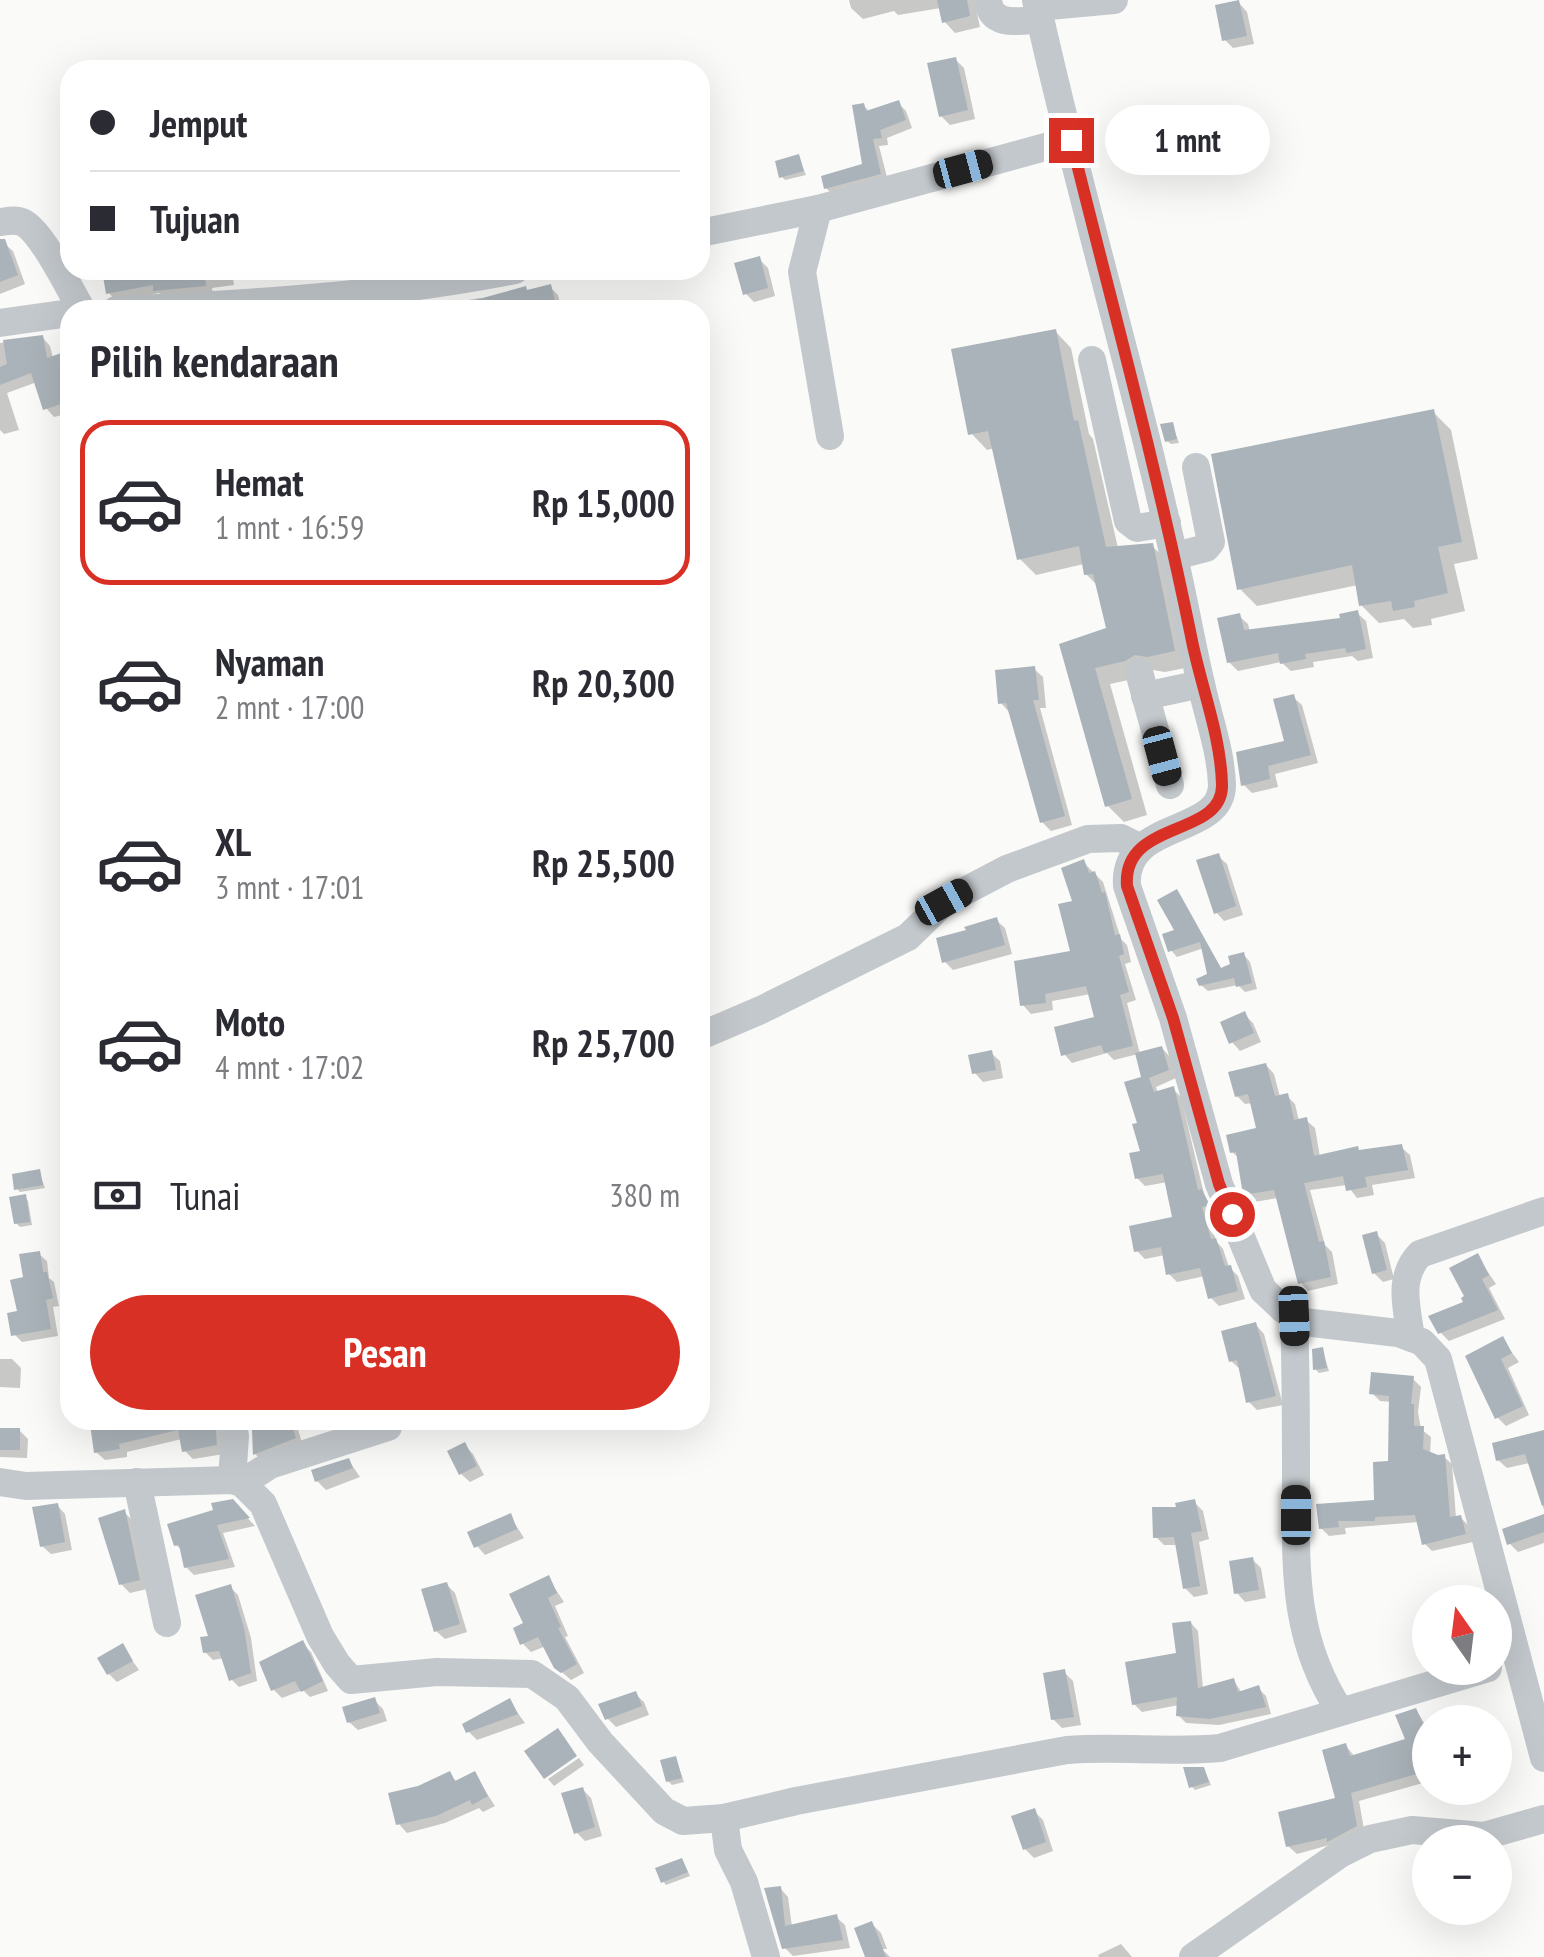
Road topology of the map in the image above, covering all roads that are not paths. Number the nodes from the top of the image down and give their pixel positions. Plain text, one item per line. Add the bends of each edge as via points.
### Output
1 (988, 0) edge
2 (1114, 0) edge
3 (1038, 8) edge
4 (1071, 140) junction
5 (818, 209) junction
6 (0, 222) edge
7 (710, 231) edge
8 (60, 274) edge
9 (466, 280) edge
10 (297, 300) edge
11 (60, 314) edge
12 (0, 323) edge
13 (1092, 360) dead end
14 (830, 436) dead end
15 (1196, 467) dead end
16 (1167, 523) junction
17 (1174, 556) junction
18 (1201, 684) junction
19 (1170, 785) dead end
20 (1139, 847) junction
21 (710, 1032) edge
22 (1544, 1211) edge
23 (1294, 1316) junction
24 (1411, 1338) junction
25 (234, 1430) edge
26 (379, 1430) edge
27 (237, 1481) junction
28 (0, 1482) edge
29 (137, 1482) junction
30 (1485, 1585) edge
31 (167, 1623) dead end
32 (1427, 1685) edge
33 (1510, 1685) edge
34 (1340, 1710) junction
35 (1544, 1758) edge
36 (724, 1818) junction
37 (1544, 1819) edge
38 (766, 1957) edge
39 (1193, 1957) edge

1 - 3 street via 988,9 1011,23
2 - 3 street
3 - 4 street
4 - 5 street
4 - 16 street
5 - 7 street
5 - 14 street via 802,272
6 - 8 street via 26,224
9 - 10 street
11 - 12 street
13 - 16 street via 1128,521 1137,528
15 - 17 street via 1210,542
16 - 17 street
17 - 18 street
18 - 19 street via 1142,684
18 - 20 street via 1220,773 1218,803
20 - 21 street via 1122,838 1088,839 1006,870 944,902 908,937
20 - 23 street via 1126,872 1127,886 1173,1018 1219,1184 1263,1290
22 - 24 street via 1420,1254 1405,1278
23 - 24 street
23 - 34 street via 1296,1586 1320,1680
24 - 30 street via 1438,1359 1450,1392
25 - 27 street
26 - 27 street
27 - 29 street
27 - 36 street via 263,1504 320,1636 351,1680 532,1674 567,1698 664,1811 683,1821
28 - 29 street
29 - 31 street
32 - 34 street
33 - 35 street
34 - 36 street via 1220,1748 1068,1750
36 - 38 street via 728,1850
37 - 39 street via 1484,1836 1412,1830 1370,1839

